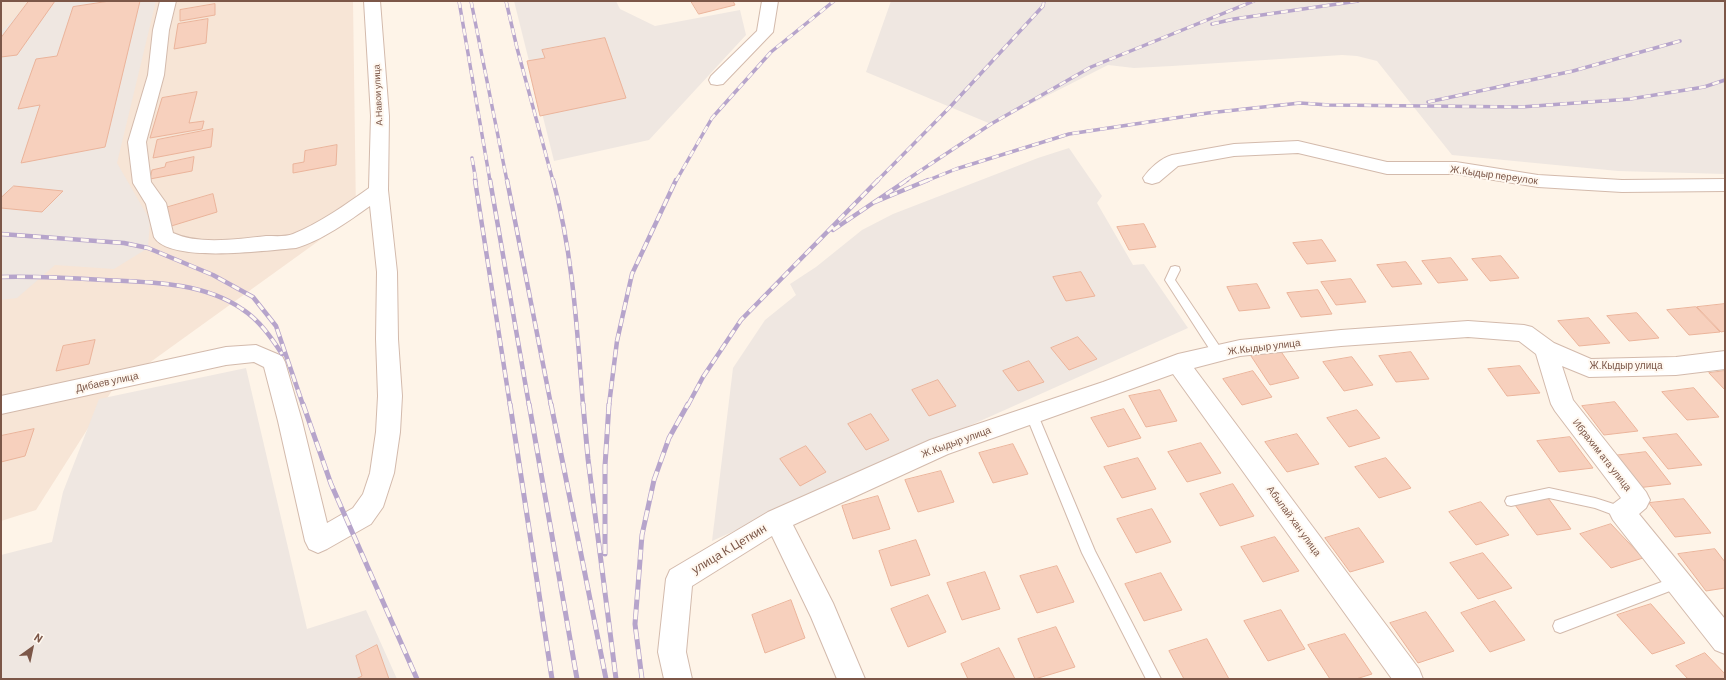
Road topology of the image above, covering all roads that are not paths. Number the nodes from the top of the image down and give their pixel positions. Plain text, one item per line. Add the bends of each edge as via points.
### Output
1 (168, 1) edge
2 (372, 1) edge
3 (770, 1) edge
4 (717, 80) dead end
5 (1152, 178) dead end
6 (1725, 185) edge
7 (378, 190) junction
8 (1175, 270) dead end
9 (1546, 349) junction
10 (1218, 353) junction
11 (213, 359) joint
12 (1725, 360) edge
13 (1178, 363) junction
14 (1, 405) edge
15 (1032, 415) junction
16 (1511, 501) dead end
17 (1622, 512) junction
18 (776, 520) junction
19 (1679, 582) junction
20 (1560, 626) dead end
21 (1725, 641) edge
22 (678, 679) edge
23 (851, 679) edge
24 (1154, 679) edge
25 (1409, 679) edge

1 - 7 street via 161,30 156,74 138,142 142,183 156,203 164,237 177,243 194,246 296,241 334,221
2 - 7 street, А.Навои улица via 380,116
3 - 4 street via 765,32
5 - 6 street, Ж.Кыдыр переулок via 1172,161 1234,150 1298,147 1387,168 1456,168 1538,181 1622,186
7 - 11 street, А.Навои улица via 387,272 390,396 382,473 374,499 362,516 318,541 274,362 256,352
8 - 10 lane via 1170,280
9 - 10 street, Ж.Кыдыр улица via 1524,333 1468,329 1255,346
9 - 12 street, Ж.Кыдыр улица via 1589,368 1676,366
9 - 17 street, Ибрахим ата улица via 1563,404 1637,500
10 - 13 street, Ж.Кыдыр улица
11 - 14 street, Дибаев улица
13 - 15 street, Ж.Кыдыр улица
13 - 25 street, Абылай хан улица
15 - 18 street, Ж.Кыдыр улица via 939,447
15 - 24 lane via 1089,553
16 - 17 lane via 1549,493
17 - 19 street
18 - 22 street, улица К.Цеткин via 679,579 672,652
18 - 23 street, улица К.Цеткин via 823,612
19 - 20 lane
19 - 21 street

